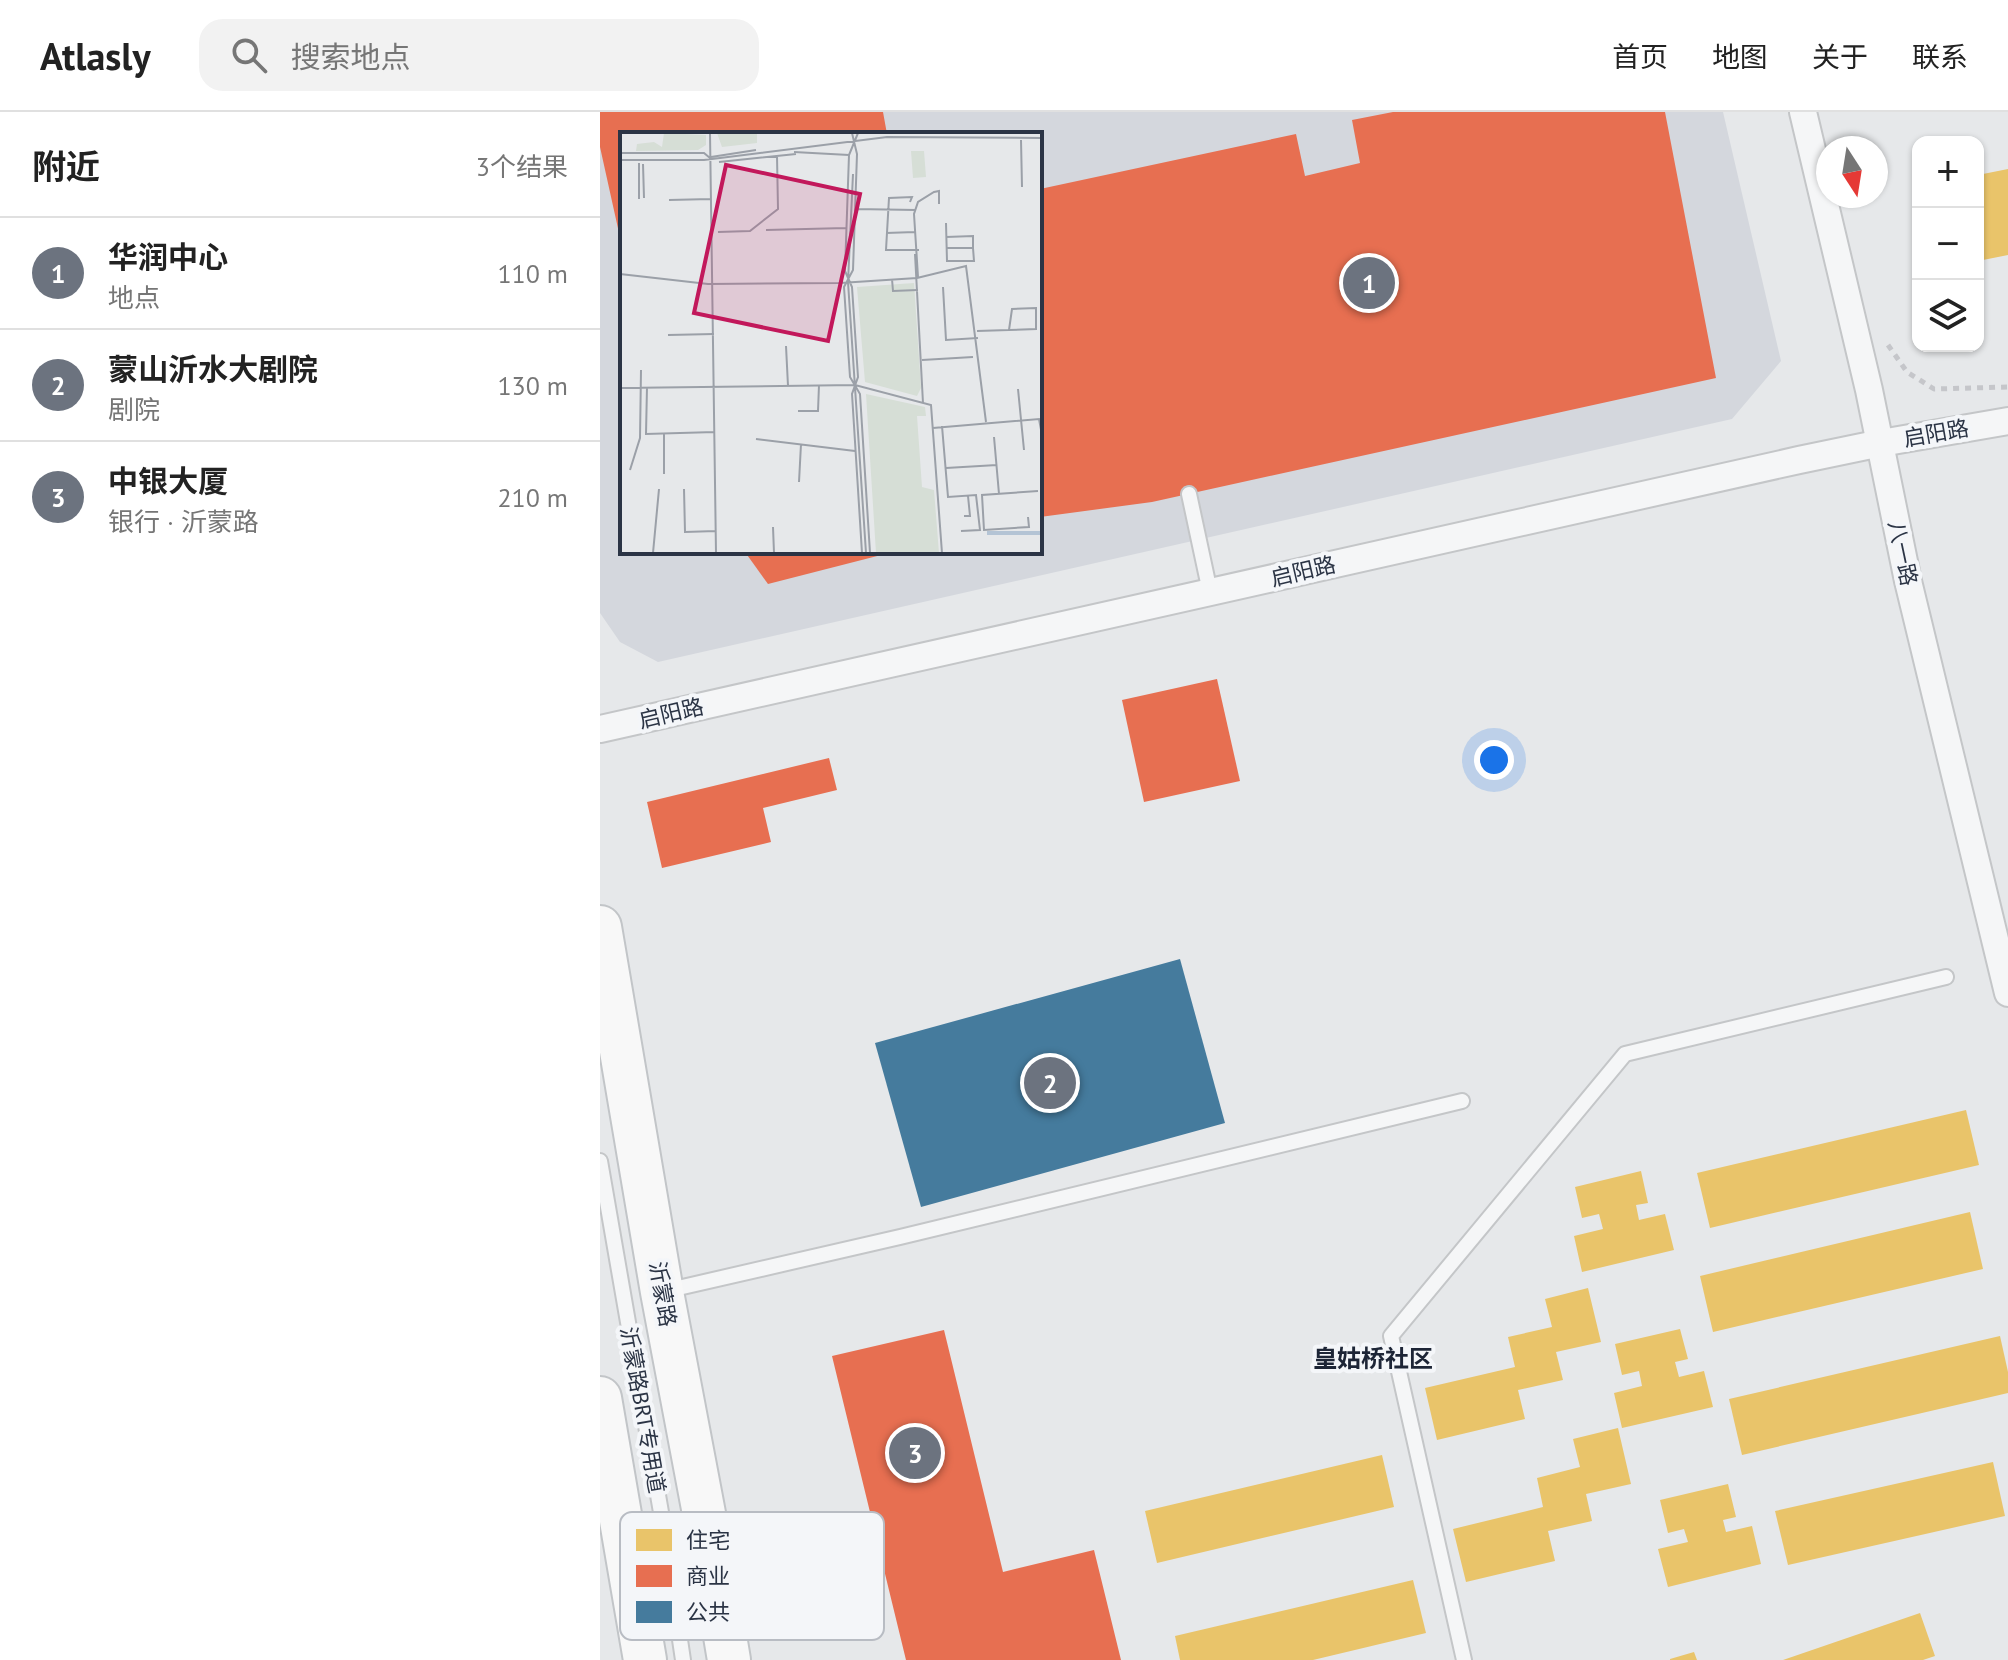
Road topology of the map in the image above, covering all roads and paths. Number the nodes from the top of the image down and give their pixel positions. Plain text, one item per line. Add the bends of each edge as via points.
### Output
1 (1803, 112) edge
2 (1888, 344) dead end
3 (2008, 387) edge
4 (2008, 421) edge
5 (1881, 443) junction
6 (1189, 494) dead end
7 (1210, 592) junction
8 (600, 729) edge
9 (600, 927) edge
10 (1946, 977) dead end
11 (2008, 993) edge
12 (1462, 1101) dead end
13 (600, 1161) edge
14 (662, 1292) junction
15 (600, 1398) edge
16 (609, 1496) edge
17 (661, 1512) edge
18 (704, 1512) edge
19 (620, 1546) edge
20 (641, 1640) edge
21 (680, 1640) edge
22 (726, 1640) edge
23 (645, 1660) edge
24 (683, 1660) edge
25 (729, 1660) edge
26 (1464, 1660) edge

1 - 5 street, 八一路
2 - 3 path via 1907,372 1934,389
4 - 5 street, 启阳路
5 - 7 street, 启阳路
5 - 11 street, 八一路 via 1908,581
6 - 7 lane
7 - 8 street, 启阳路
9 - 14 main road, 沂蒙路
10 - 26 lane via 1625,1054 1391,1336
12 - 14 lane
13 - 17 lane, 沂蒙路BRT专用道
14 - 18 main road, 沂蒙路
15 - 16 main road
16 - 19 main road
20 - 23 main road
21 - 24 lane, 沂蒙路BRT专用道
22 - 25 main road, 沂蒙路

